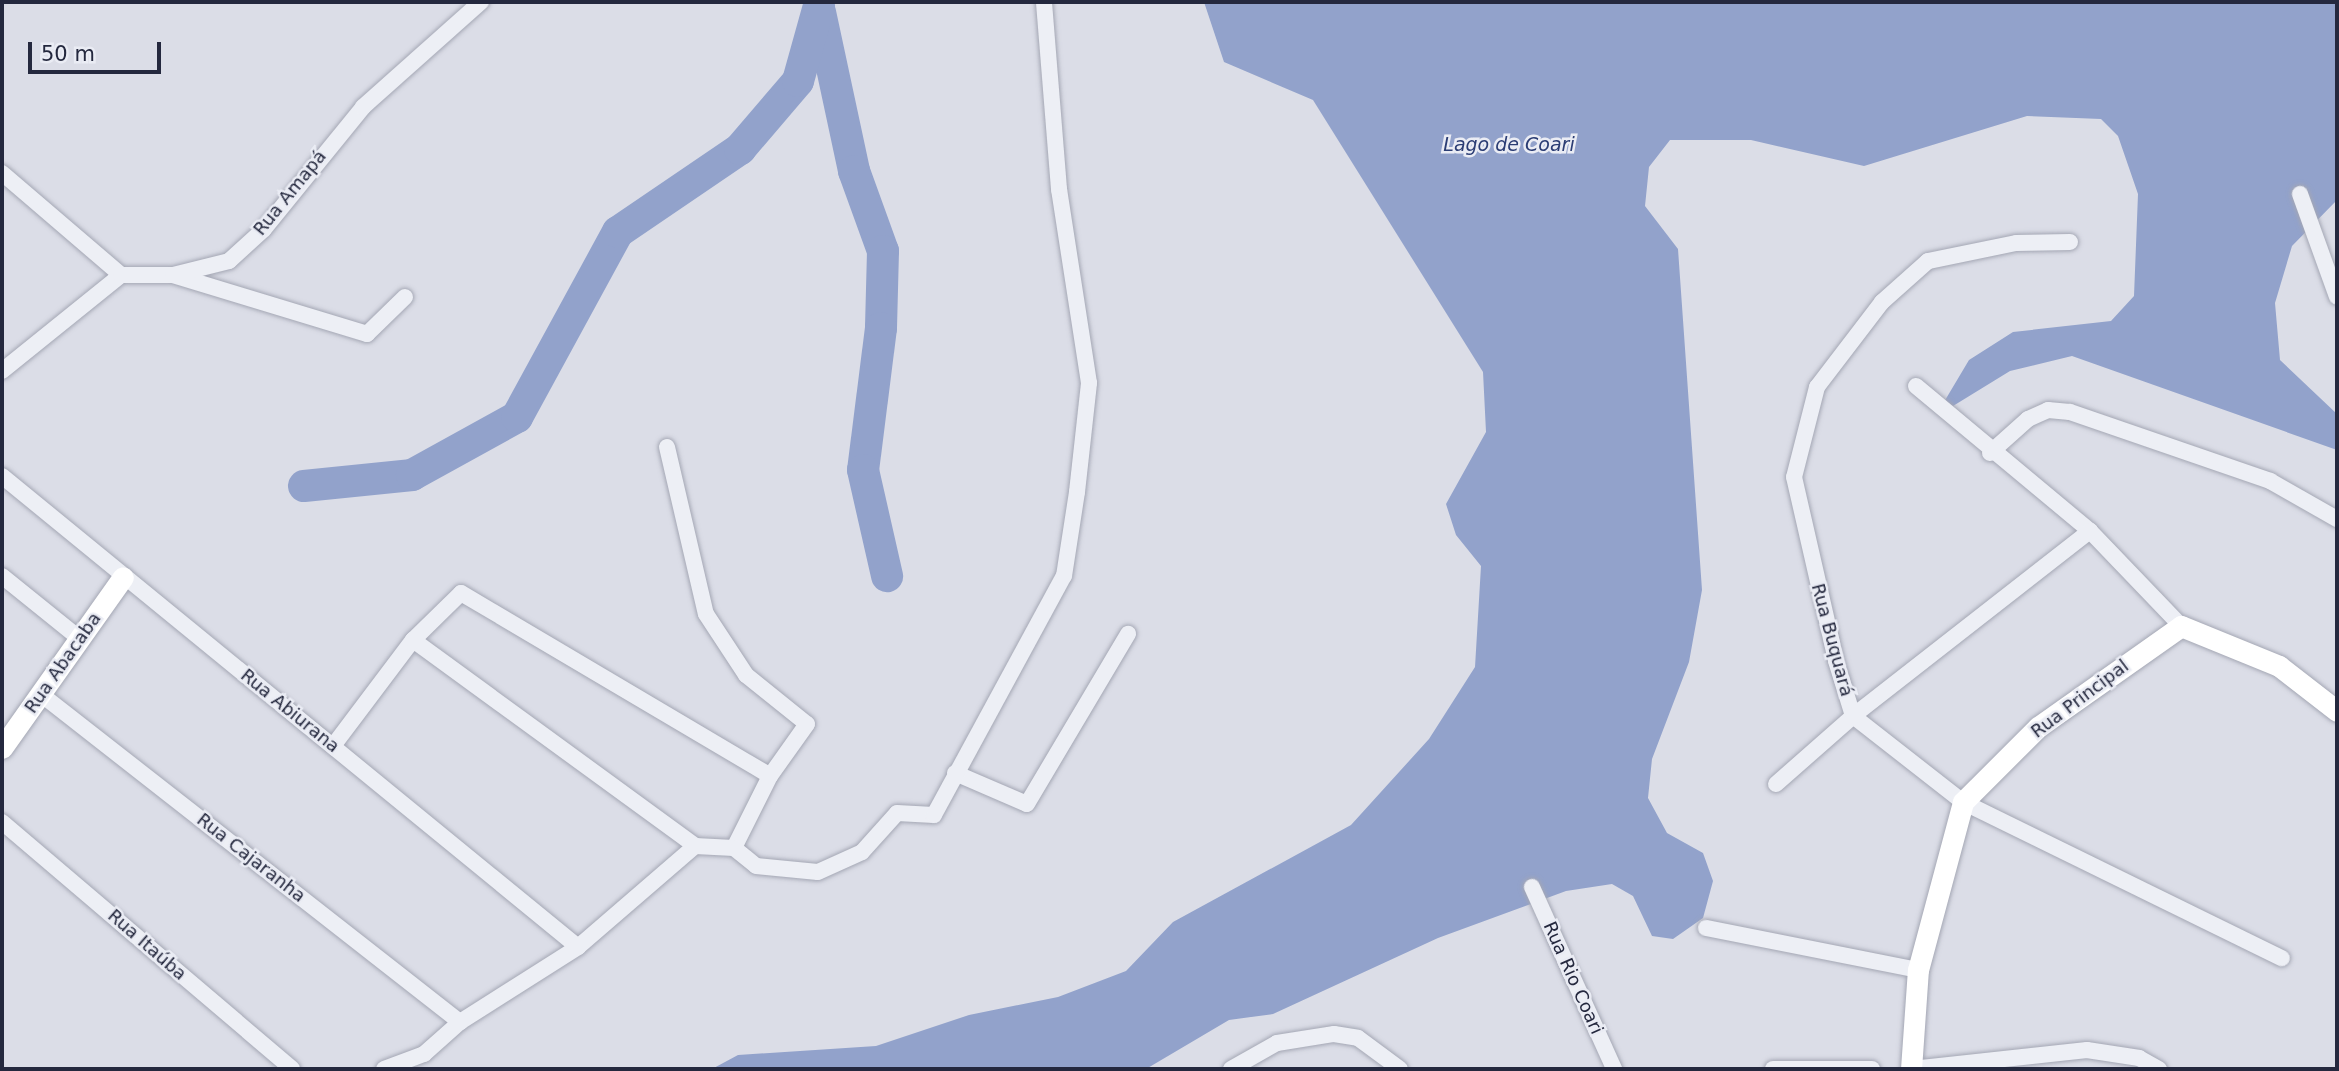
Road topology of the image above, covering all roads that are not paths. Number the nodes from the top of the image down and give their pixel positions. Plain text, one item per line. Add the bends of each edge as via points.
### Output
1 (481, 2) edge
2 (1044, 2) edge
3 (2, 173) edge
4 (2300, 194) dead end
5 (2070, 242) dead end
6 (121, 275) junction
7 (173, 275) junction
8 (405, 297) dead end
9 (2337, 297) edge
10 (3, 365) edge
11 (1916, 386) dead end
12 (667, 447) dead end
13 (1990, 453) junction
14 (2, 476) edge
15 (2337, 519) edge
16 (2090, 531) junction
17 (2, 576) edge
18 (123, 577) junction
19 (2181, 626) junction
20 (1128, 634) dead end
21 (80, 639) junction
22 (413, 640) junction
23 (42, 695) junction
24 (2337, 711) edge
25 (1853, 716) junction
26 (333, 746) junction
27 (2, 748) edge
28 (955, 773) junction
29 (770, 776) junction
30 (1776, 784) dead end
31 (1963, 802) junction
32 (2, 822) edge
33 (695, 846) junction
34 (734, 848) junction
35 (1532, 887) dead end
36 (1706, 928) dead end
37 (578, 947) junction
38 (2282, 958) dead end
39 (1918, 970) junction
40 (460, 1022) junction
41 (292, 1069) edge
42 (384, 1069) edge
43 (1231, 1069) edge
44 (1400, 1069) edge
45 (1614, 1069) edge
46 (1773, 1069) edge
47 (1872, 1069) edge
48 (1911, 1069) edge
49 (2159, 1069) edge

1 - 7 street, Rua Amapá via 363,107 264,229 229,261
2 - 28 street via 1059,189 1090,383 1064,576
3 - 6 street
4 - 9 street
5 - 25 street, Rua Buquará via 2016,243 1928,261 1882,302 1818,387 1794,477
6 - 7 street, Rua Amapá
6 - 10 street
7 - 8 street via 367,334
11 - 13 street
12 - 29 street via 706,614 746,675 807,724
13 - 15 street via 2028,419 2048,410 2070,412 2270,481
13 - 16 street
14 - 18 street, Rua Abiurana
16 - 19 street
16 - 25 street
17 - 21 street
18 - 21 street, Rua Abacaba
18 - 26 street, Rua Abiurana
19 - 24 street via 2278,666
19 - 31 street, Rua Principal via 2038,727
20 - 28 street via 1027,804
21 - 23 street, Rua Abacaba
22 - 26 street
22 - 29 street via 461,593
22 - 33 street
23 - 27 street, Rua Abacaba
23 - 40 street, Rua Cajaranha
25 - 30 street
25 - 31 street, Rua Buquará
26 - 37 street, Rua Abiurana
28 - 34 street via 934,815 897,813 862,852 818,872 756,866
29 - 34 street
31 - 38 street, Rua Buquará
31 - 39 street
32 - 41 street, Rua Itaúba
33 - 34 street
33 - 37 street
35 - 45 street, Rua Rio Coari
36 - 39 street
37 - 40 street
39 - 48 street
40 - 42 street via 424,1054
43 - 44 street via 1277,1043 1334,1034 1358,1038
46 - 47 street
48 - 49 street via 2087,1050 2139,1058

